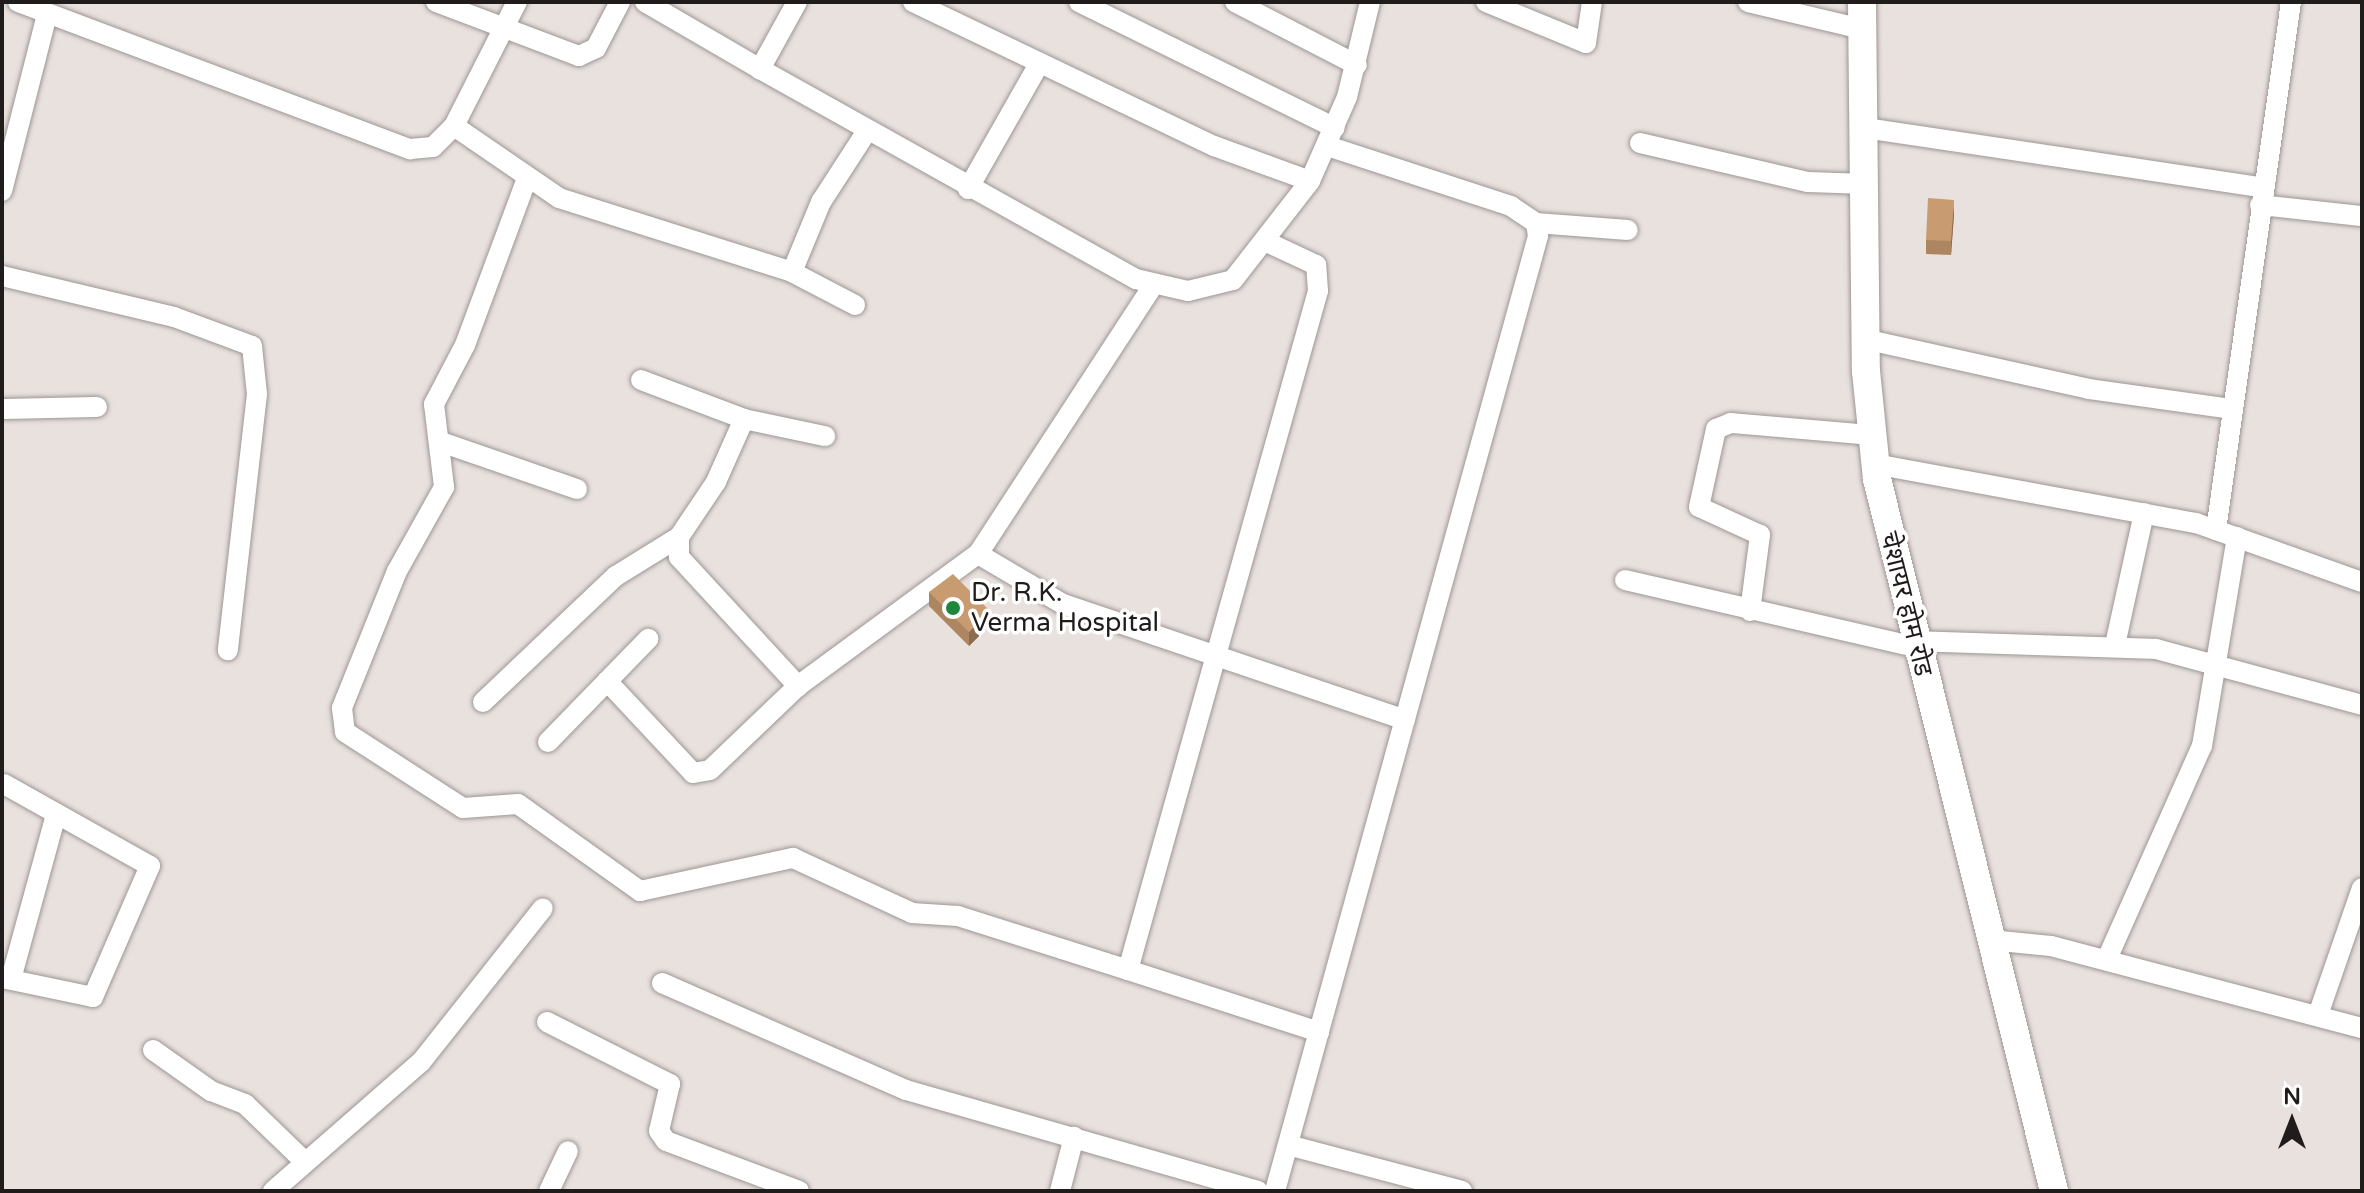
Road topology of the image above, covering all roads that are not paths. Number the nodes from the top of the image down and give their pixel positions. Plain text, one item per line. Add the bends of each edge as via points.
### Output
1 (18, 2) edge
2 (436, 2) edge
3 (517, 2) edge
4 (620, 2) edge
5 (645, 2) edge
6 (797, 2) edge
7 (913, 2) edge
8 (1079, 2) edge
9 (1235, 2) edge
10 (1370, 2) edge
11 (1486, 2) edge
12 (1592, 2) edge
13 (1748, 2) edge
14 (2291, 2) edge
15 (946, 8) edge
16 (679, 10) edge
17 (47, 15) junction
18 (1862, 16) edge
19 (506, 25) junction
20 (1357, 65) junction
21 (1038, 66) junction
22 (760, 69) junction
23 (11, 122) edge
24 (454, 126) junction
25 (1865, 128) junction
26 (865, 134) junction
27 (1331, 137) junction
28 (1640, 143) dead end
29 (526, 181) junction
30 (1310, 181) junction
31 (1866, 184) junction
32 (968, 189) junction
33 (2, 191) edge
34 (2261, 196) junction
35 (2362, 216) edge
36 (1536, 223) junction
37 (1628, 230) dead end
38 (1267, 242) junction
39 (792, 272) junction
40 (2, 276) edge
41 (1154, 284) junction
42 (855, 305) dead end
43 (1868, 340) junction
44 (641, 380) dead end
45 (97, 407) dead end
46 (2, 409) edge
47 (2232, 409) junction
48 (744, 419) junction
49 (1871, 435) junction
50 (825, 436) dead end
51 (441, 442) junction
52 (1874, 464) junction
53 (577, 489) dead end
54 (2144, 513) junction
55 (2216, 530) junction
56 (679, 537) junction
57 (2237, 537) junction
58 (978, 554) junction
59 (1625, 580) dead end
60 (2362, 582) edge
61 (1750, 611) junction
62 (648, 639) dead end
63 (1915, 644) junction
64 (2115, 645) junction
65 (228, 650) dead end
66 (1218, 660) junction
67 (2217, 665) junction
68 (607, 681) junction
69 (798, 686) junction
70 (483, 702) dead end
71 (2362, 705) edge
72 (1405, 720) junction
73 (548, 742) dead end
74 (4, 784) edge
75 (56, 814) junction
76 (2362, 888) edge
77 (543, 908) dead end
78 (1990, 940) junction
79 (2107, 959) junction
80 (1128, 970) junction
81 (6, 979) edge
82 (662, 983) dead end
83 (2319, 1012) junction
84 (547, 1022) dead end
85 (2362, 1028) edge
86 (1319, 1032) junction
87 (153, 1050) dead end
88 (1074, 1137) junction
89 (1288, 1145) junction
90 (568, 1151) dead end
91 (303, 1160) junction
92 (273, 1191) edge
93 (549, 1191) edge
94 (799, 1191) edge
95 (1060, 1191) edge
96 (1258, 1191) edge
97 (1275, 1191) edge
98 (1462, 1191) edge
99 (2054, 1191) edge

1 - 17 street
2 - 19 street
3 - 19 street
4 - 19 street via 585,56
5 - 16 street
6 - 22 street
7 - 15 street
8 - 27 street
9 - 20 street
10 - 20 street
11 - 12 street via 1586,43
13 - 18 street
14 - 34 street
15 - 21 street
16 - 22 street
17 - 23 street
17 - 24 street via 410,149 433,147
18 - 25 street, चेशायर होम रोड
19 - 24 street
20 - 27 street
21 - 30 street
21 - 32 street
22 - 26 street
23 - 33 street
24 - 29 street
25 - 31 street, चेशायर होम रोड
25 - 34 street
26 - 32 street
26 - 39 street via 821,202
27 - 30 street
27 - 36 street via 1511,206
28 - 31 street via 1808,182
29 - 39 street via 608,219
29 - 51 street via 465,345 434,404
30 - 38 street
31 - 43 street, चेशायर होम रोड
32 - 41 street
34 - 35 street
34 - 47 street
36 - 37 street
36 - 72 street via 1534,258
38 - 41 street via 1233,280 1188,291
38 - 66 street via 1316,265 1319,281
39 - 42 street
40 - 65 street via 174,317 252,346 257,394
41 - 58 street
43 - 47 street via 2089,389
43 - 49 street, चेशायर होम रोड
44 - 48 street
45 - 46 street
47 - 55 street
48 - 50 street
48 - 56 street via 716,482
49 - 52 street, चेशायर होम रोड
49 - 61 street via 1731,423 1716,429 1699,507 1760,535
51 - 53 street
51 - 80 street via 444,487 397,571 342,708 342,725 354,740 463,808 518,804 640,891 793,858 912,913 958,916
52 - 54 street
52 - 63 street, चेशायर होम रोड
54 - 55 street
54 - 64 street
55 - 57 street
56 - 69 street via 681,563
56 - 70 street via 616,576
57 - 60 street
57 - 67 street
58 - 66 street via 1063,604
58 - 69 street
59 - 61 street
61 - 63 street
62 - 68 street
63 - 64 street via 2060,651
63 - 78 street, चेशायर होम रोड
64 - 67 street
66 - 72 street
66 - 80 street
67 - 71 street
67 - 79 street via 2202,746
68 - 69 street via 697,774
68 - 73 street
72 - 86 street
74 - 75 street
75 - 81 street
75 - 81 street via 146,858 149,870 93,997
76 - 83 street
77 - 91 street via 421,1062
78 - 79 street
78 - 99 street, चेशायर होम रोड
79 - 83 street
80 - 86 street
82 - 88 street via 832,1062
83 - 85 street
84 - 94 street via 670,1084 659,1131 666,1141
86 - 89 street
87 - 91 street via 211,1091 245,1104
88 - 95 street
88 - 96 street
89 - 97 street
89 - 98 street
90 - 93 street
91 - 92 street

